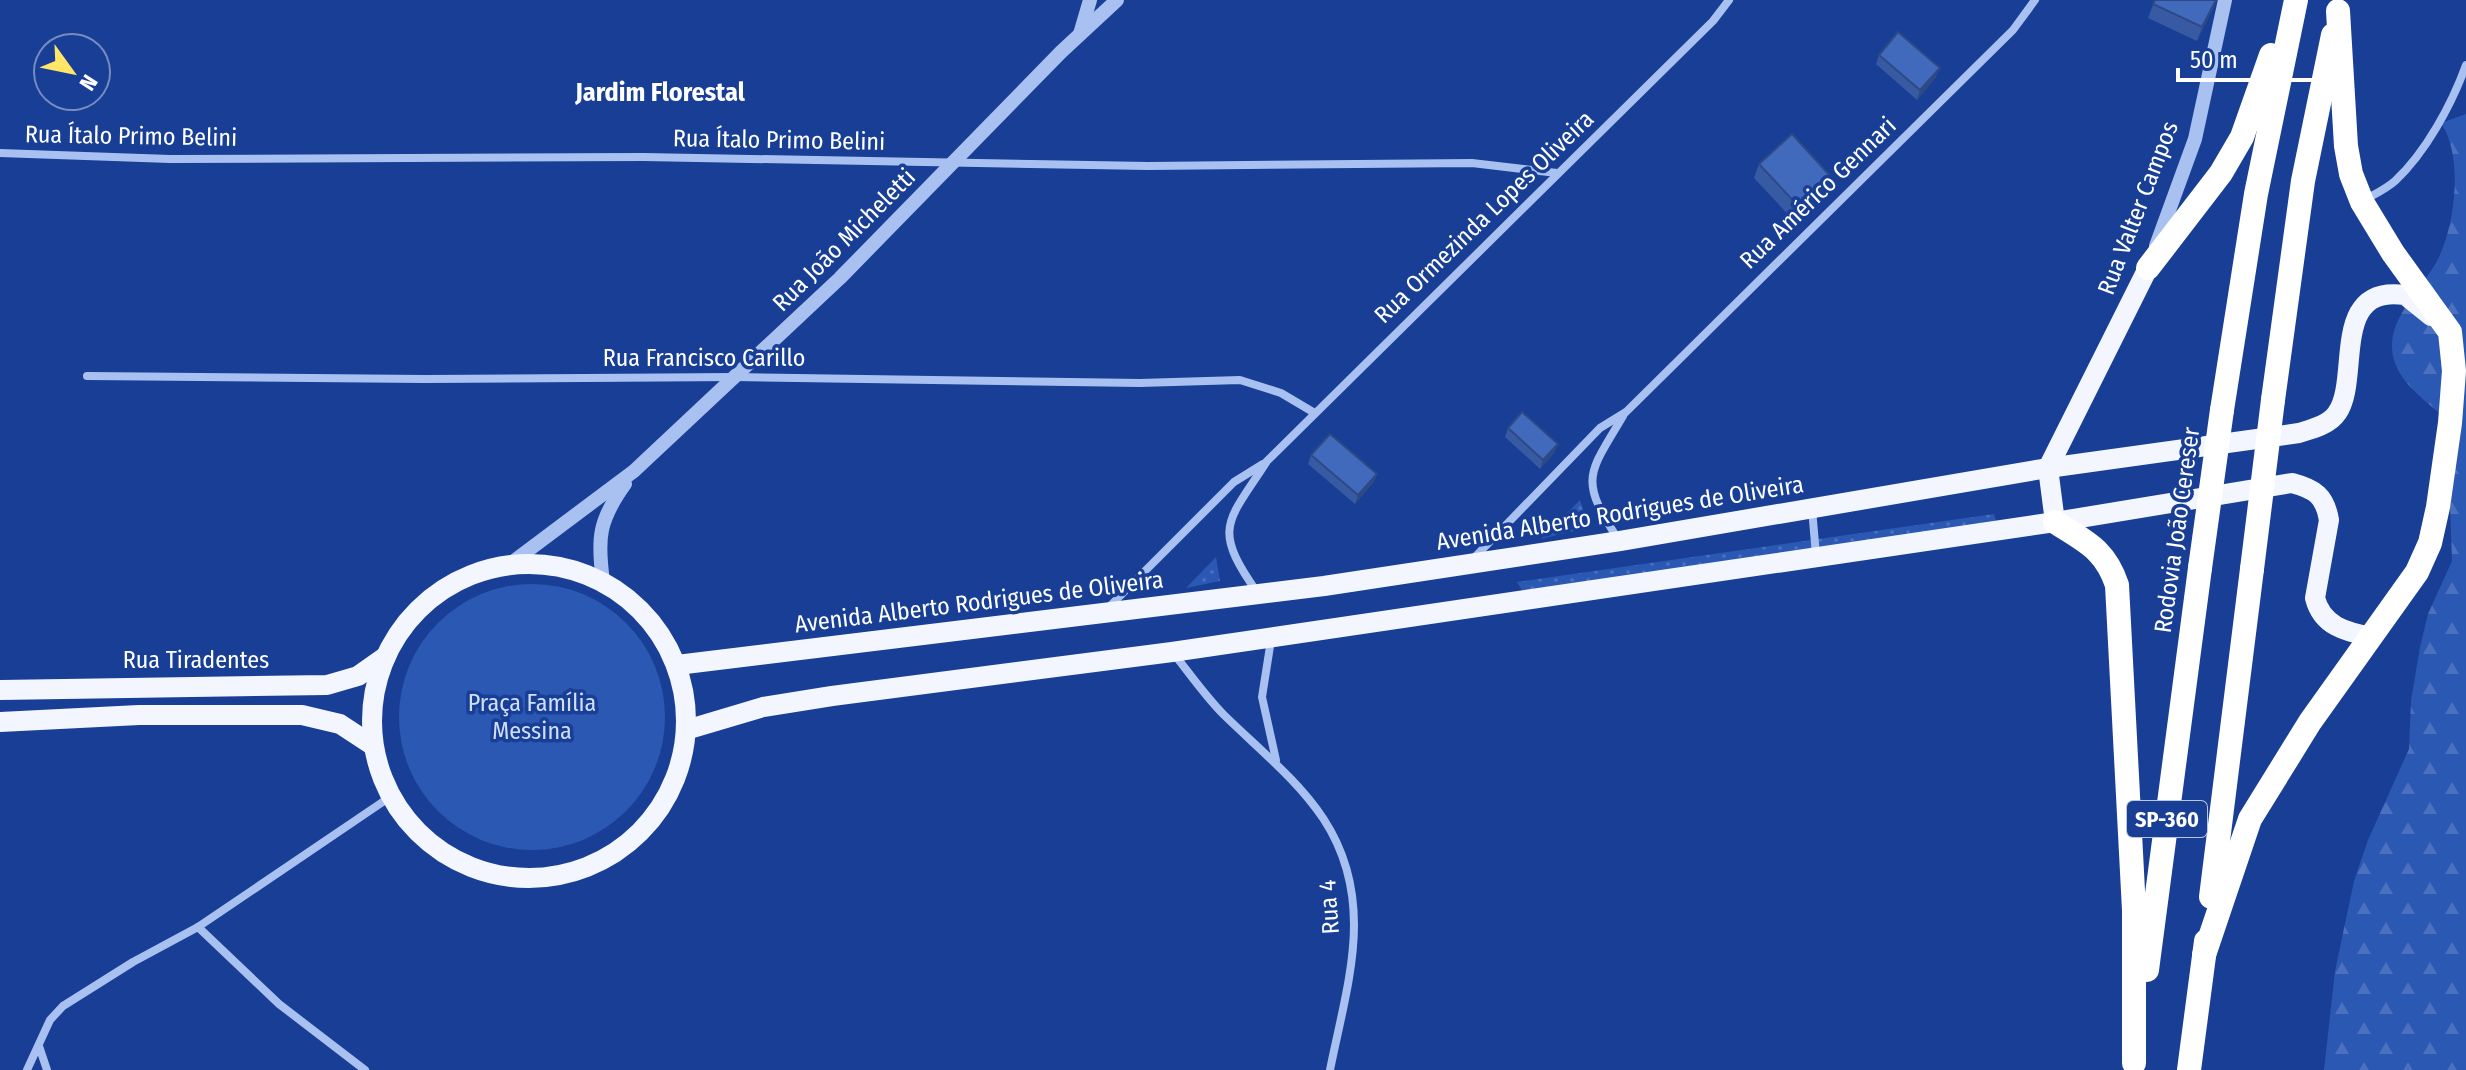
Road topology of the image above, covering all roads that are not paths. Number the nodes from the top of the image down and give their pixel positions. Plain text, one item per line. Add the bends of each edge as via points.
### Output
1 (1090, 0) edge
2 (1117, 0) edge
3 (1729, 0) edge
4 (2035, 0) edge
5 (2225, 0) edge
6 (2293, 0) edge
7 (2339, 5) edge
8 (1080, 35) junction
9 (2466, 65) edge
10 (0, 153) edge
11 (951, 163) junction
12 (1557, 173) junction
13 (2362, 202) junction
14 (2148, 268) junction
15 (2453, 349) junction
16 (87, 376) dead end
17 (735, 377) junction
18 (1313, 412) junction
19 (1626, 412) junction
20 (1267, 461) junction
21 (2048, 468) junction
22 (634, 471) junction
23 (1812, 508) junction
24 (2055, 522) junction
25 (1620, 541) junction
26 (1816, 557) junction
27 (1469, 563) junction
28 (510, 564) junction
29 (603, 581) junction
30 (1258, 593) junction
31 (1101, 615) junction
32 (1272, 635) junction
33 (2372, 637) junction
34 (1172, 652) junction
35 (385, 657) junction
36 (677, 665) junction
37 (0, 690) edge
38 (0, 722) edge
39 (686, 730) junction
40 (372, 745) junction
41 (1277, 761) junction
42 (390, 797) junction
43 (198, 927) junction
44 (2204, 955) junction
45 (39, 1046) junction
46 (2134, 1066) edge
47 (27, 1070) edge
48 (47, 1070) edge
49 (365, 1070) edge
50 (1330, 1070) edge
51 (2189, 1070) edge

1 - 8 street, Rua João Micheletti
2 - 8 street, Rua João Micheletti
3 - 12 street, Rua Ormezinda Lopes Oliveira
4 - 19 street, Rua Américo Gennari via 2013,30
5 - 14 street, Rua Valter Campos via 2195,139
6 - 14 highway via 2242,137
6 - 46 highway, Rodovia João Cereser / SP-360, bridge via 2222,410
7 - 13 highway via 2346,146
7 - 44 highway, SP-360, bridge via 2303,181
8 - 11 street, Rua João Micheletti
9 - 13 street via 2457,92 2421,150 2394,181
10 - 11 street, Rua Ítalo Primo Belini via 170,159 643,157
11 - 12 street, Rua Ítalo Primo Belini via 1472,163
11 - 17 street, Rua João Micheletti
12 - 18 street, Rua Ormezinda Lopes Oliveira
13 - 15 highway via 2444,320
14 - 21 main road, Rua Valter Campos
15 - 21 main road, Avenida Alberto Rodrigues de Oliveira via 2419,304 2405,295 2377,296 2354,327 2341,405 2327,422 2299,433
15 - 33 highway via 2450,423 2430,543 2417,572
16 - 17 street, Rua Francisco Carillo
17 - 18 street, Rua Francisco Carillo via 1240,380 1281,393
17 - 22 street, Rua João Micheletti
18 - 20 street, Rua Ormezinda Lopes Oliveira
19 - 25 street, Rua Américo Gennari via 1592,468 1590,485
19 - 27 street, Rua Américo Gennari via 1600,428
20 - 30 street, Rua Ormezinda Lopes Oliveira via 1229,521 1227,538 1233,558
20 - 31 street, Rua Ormezinda Lopes Oliveira via 1234,482
21 - 23 main road, Avenida Alberto Rodrigues de Oliveira
21 - 24 main road
22 - 28 street, Rua João Micheletti
22 - 29 street, Rua João Micheletti via 604,515
23 - 25 main road, Avenida Alberto Rodrigues de Oliveira
23 - 26 street
24 - 26 main road
24 - 33 main road via 2292,483 2310,487 2321,495 2329,520 2315,598 2318,610 2336,627
24 - 46 highway via 2096,547 2109,561 2117,585 2134,910
25 - 27 main road, Avenida Alberto Rodrigues de Oliveira
26 - 32 main road
27 - 30 main road, Avenida Alberto Rodrigues de Oliveira
28 - 29 main road via 558,566
28 - 35 main road via 471,574 435,594 406,622
29 - 36 main road via 635,603
30 - 31 main road, Avenida Alberto Rodrigues de Oliveira
31 - 36 main road, Avenida Alberto Rodrigues de Oliveira
32 - 34 main road
32 - 41 street, Rua 4 via 1262,697
33 - 44 highway via 2310,722 2250,819
34 - 39 main road via 763,707
34 - 41 street, Rua 4 via 1223,714
35 - 37 main road, Rua Tiradentes via 358,676 327,685
35 - 40 main road via 372,700
36 - 39 main road
38 - 40 main road via 302,715 340,724
39 - 42 main road via 675,779 649,823 610,856 563,875 512,878 463,865 421,837
40 - 42 main road
41 - 50 street, Rua 4 via 1339,842 1351,884 1354,927
42 - 43 street
43 - 45 street via 63,1006
43 - 49 street via 279,1004
44 - 51 highway, SP-360
45 - 47 street
45 - 48 street

